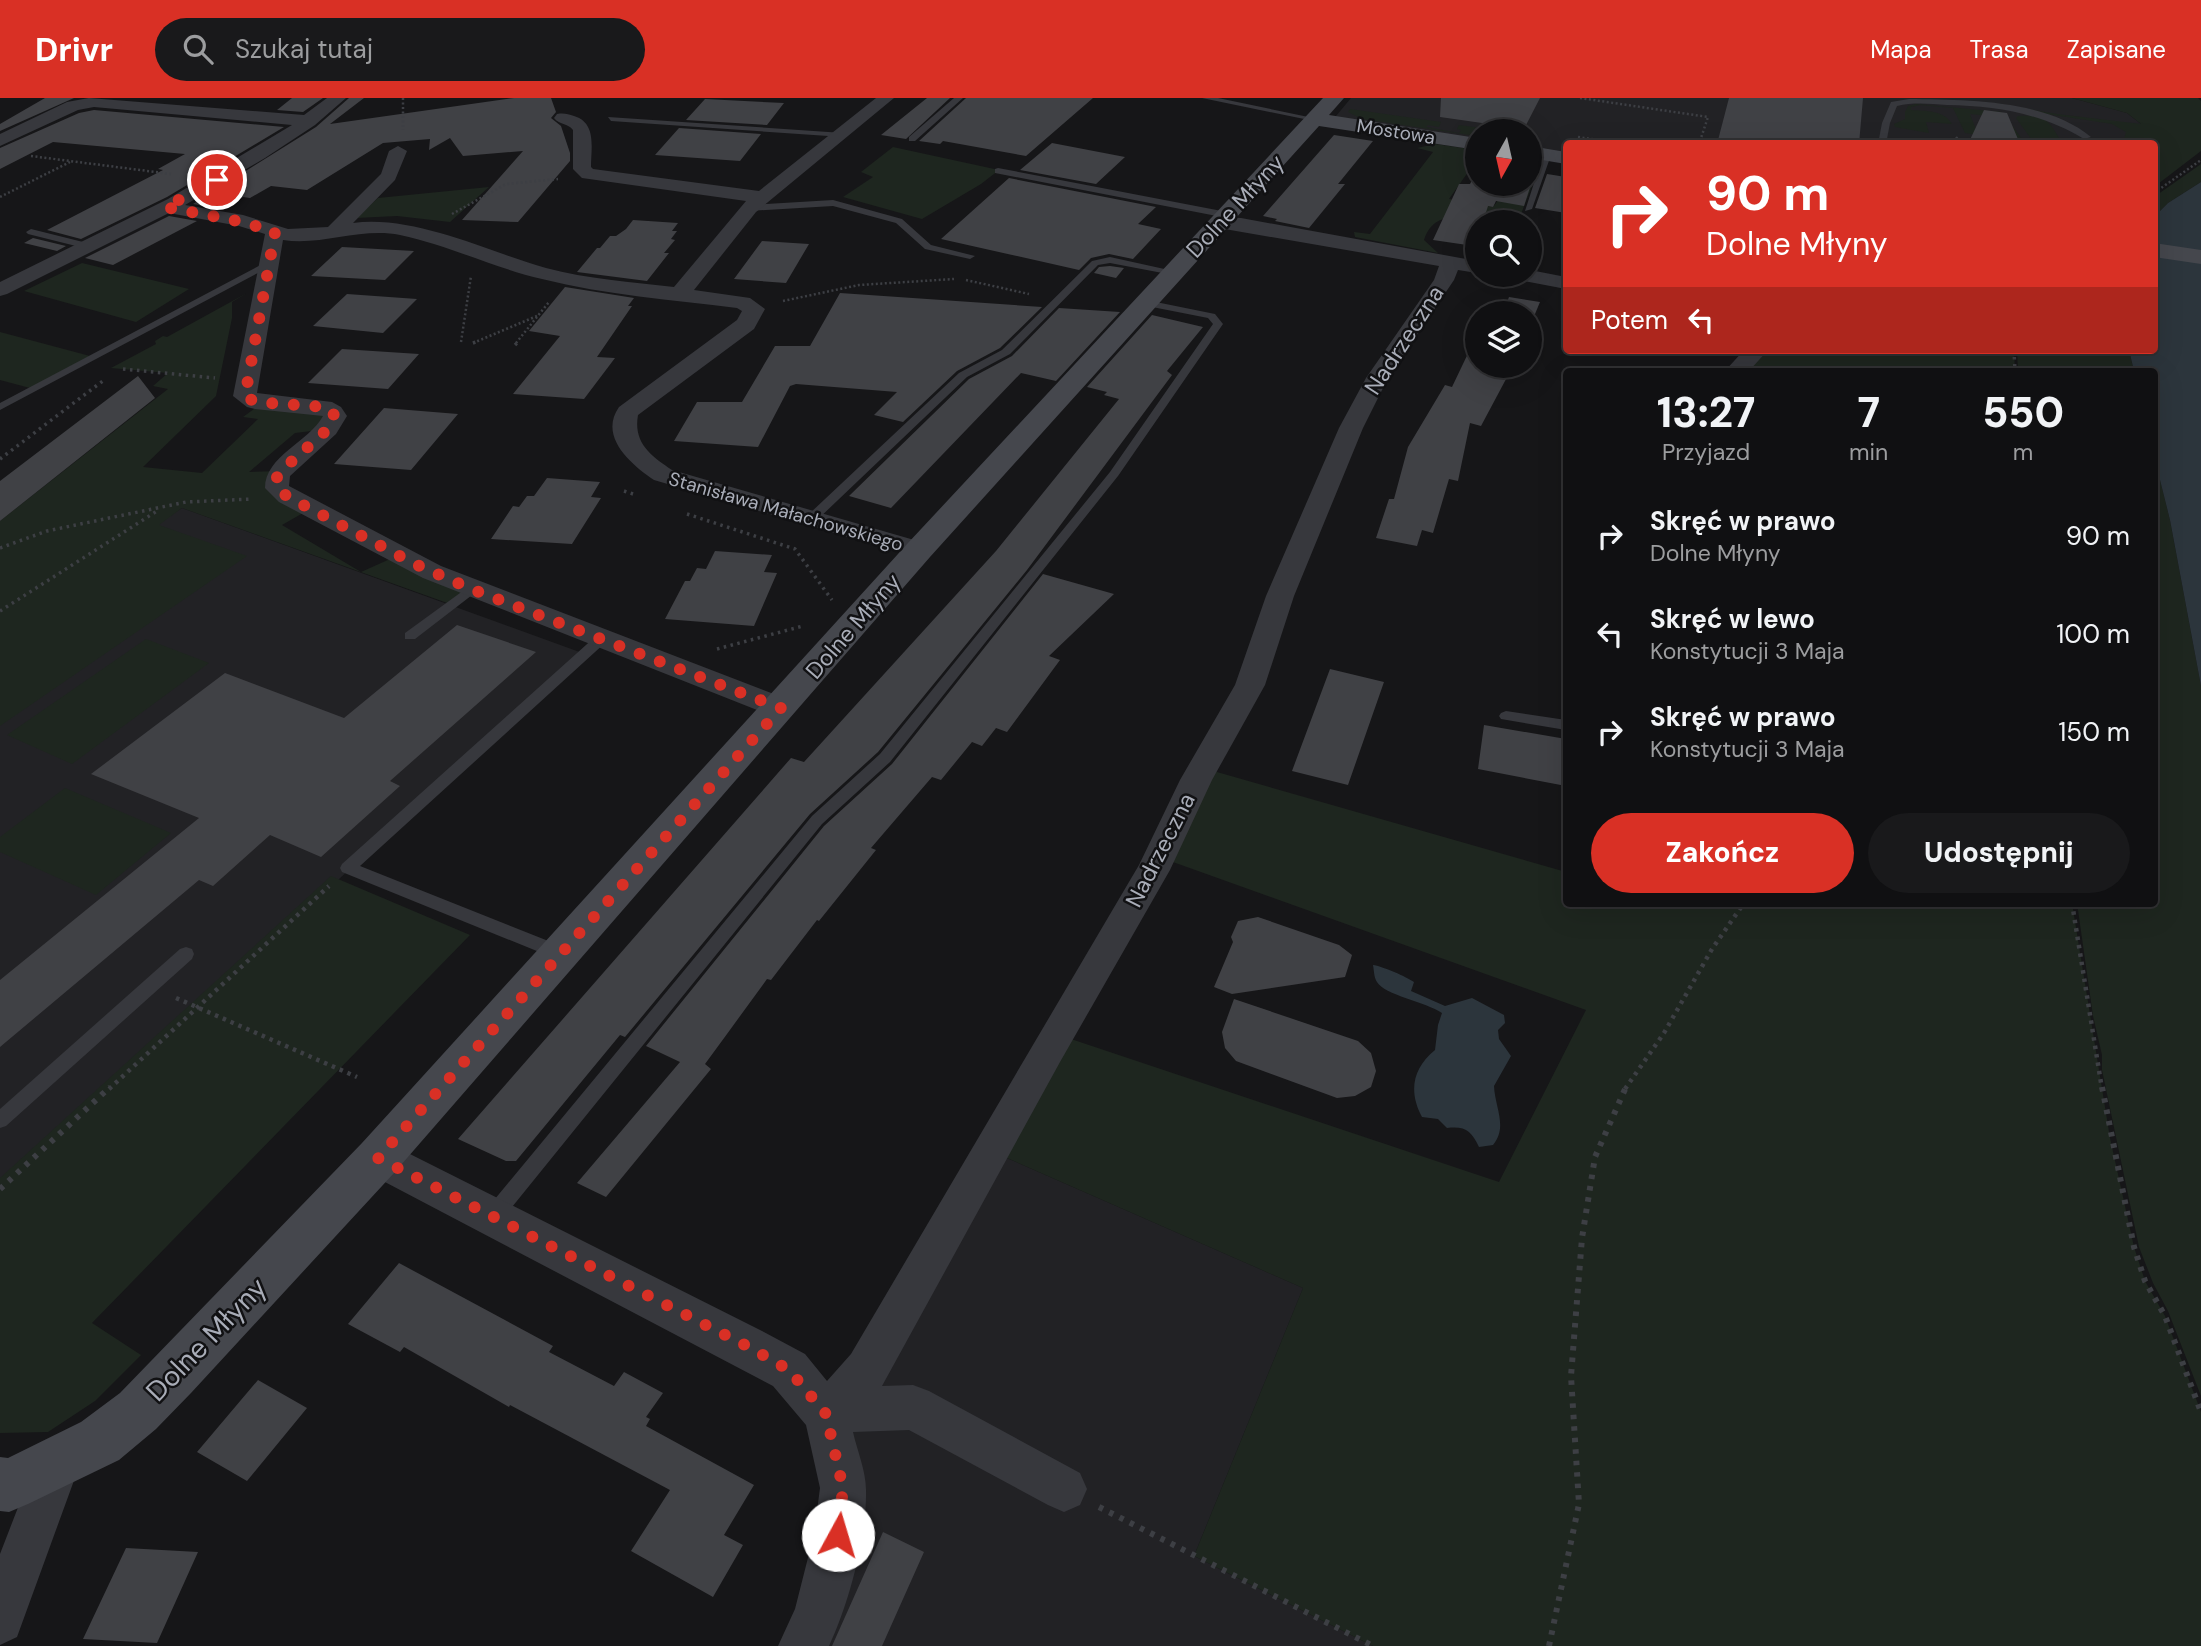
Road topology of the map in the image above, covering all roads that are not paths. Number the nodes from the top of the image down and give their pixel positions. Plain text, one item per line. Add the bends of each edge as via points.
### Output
1 (338, 98) edge
2 (886, 98) edge
3 (959, 98) edge
4 (1206, 98) edge
5 (1222, 108) dead end
6 (1257, 108) junction
7 (1324, 109) edge
8 (564, 118) dead end
9 (611, 118) dead end
10 (309, 121) junction
11 (843, 135) junction
12 (2087, 137) dead end
13 (912, 139) dead end
14 (1883, 140) edge
15 (0, 141) edge
16 (1465, 141) edge
17 (398, 151) road end
18 (1548, 155) edge
19 (998, 171) dead end
20 (755, 202) junction
21 (165, 207) junction
22 (1528, 209) dead end
23 (1224, 219) junction
24 (335, 230) junction
25 (31, 232) dead end
26 (275, 232) junction
27 (88, 246) junction
28 (2158, 251) edge
29 (970, 256) dead end
30 (2201, 257) edge
31 (1450, 262) junction
32 (270, 263) junction
33 (1465, 265) edge
34 (1173, 272) junction
35 (1542, 279) edge
36 (1563, 282) edge
37 (0, 290) edge
38 (680, 294) junction
39 (1146, 303) junction
40 (1753, 354) edge
41 (1739, 368) edge
42 (0, 407) edge
43 (812, 517) junction
44 (919, 550) junction
45 (471, 589) junction
46 (410, 636) dead end
47 (601, 639) junction
48 (781, 708) junction
49 (1506, 716) dead end
50 (1563, 725) edge
51 (560, 953) junction
52 (186, 954) dead end
53 (0, 1121) edge
54 (378, 1158) junction
55 (492, 1217) junction
56 (826, 1414) junction
57 (57, 1464) junction
58 (5, 1485) edge
59 (1064, 1489) road end
60 (0, 1620) edge
61 (803, 1646) edge

1 - 10 street
2 - 11 street
3 - 13 lane
4 - 6 lane
5 - 6 lane
6 - 7 lane
7 - 16 street, Mostowa
7 - 23 street, Dolne Młyny
8 - 20 street via 582,129 582,169 588,174
9 - 11 lane
10 - 15 street via 94,102 73,106
10 - 21 street via 256,158
11 - 20 street
12 - 14 lane via 2032,112 1909,101 1892,107
17 - 24 street via 389,176
18 - 22 lane
19 - 23 lane
20 - 29 lane via 833,202 899,220 928,247
20 - 38 street
21 - 26 street
21 - 27 street
23 - 31 street, Nadrzeczna
23 - 34 street, Dolne Młyny
24 - 26 street via 303,236
24 - 38 street via 414,231 545,274
25 - 27 lane
26 - 32 street
27 - 37 street
28 - 30 street
31 - 33 street, Nadrzeczna
31 - 56 street, Nadrzeczna via 1444,280 1377,378 1351,428 1280,596 1250,685 1196,780 1153,870 867,1370
32 - 42 lane
32 - 45 street via 245,396 255,402 324,407 334,416 328,429 287,464 277,477 277,488
34 - 39 street, Dolne Młyny
34 - 43 lane via 1110,260 1095,263 1006,352 963,375
35 - 36 street
38 - 43 street, Stanisława Małachowskiego via 743,302 754,309 746,324 730,337 627,412 623,426 626,443 663,475
39 - 44 street, Dolne Młyny
39 - 55 lane via 1211,316 1218,324 1114,474 885,758 817,820
40 - 41 street
43 - 44 street, Stanisława Małachowskiego
44 - 48 street, Dolne Młyny
45 - 46 lane
45 - 47 street
47 - 48 street
47 - 51 lane via 348,868
48 - 51 street, Dolne Młyny
49 - 50 lane
51 - 54 street, Dolne Młyny
52 - 53 lane
54 - 55 street
54 - 57 street, Dolne Młyny via 138,1411 100,1441
55 - 56 street via 789,1370
56 - 59 street via 913,1407
56 - 61 street via 843,1488 818,1615
57 - 58 street, Dolne Młyny
57 - 60 street

